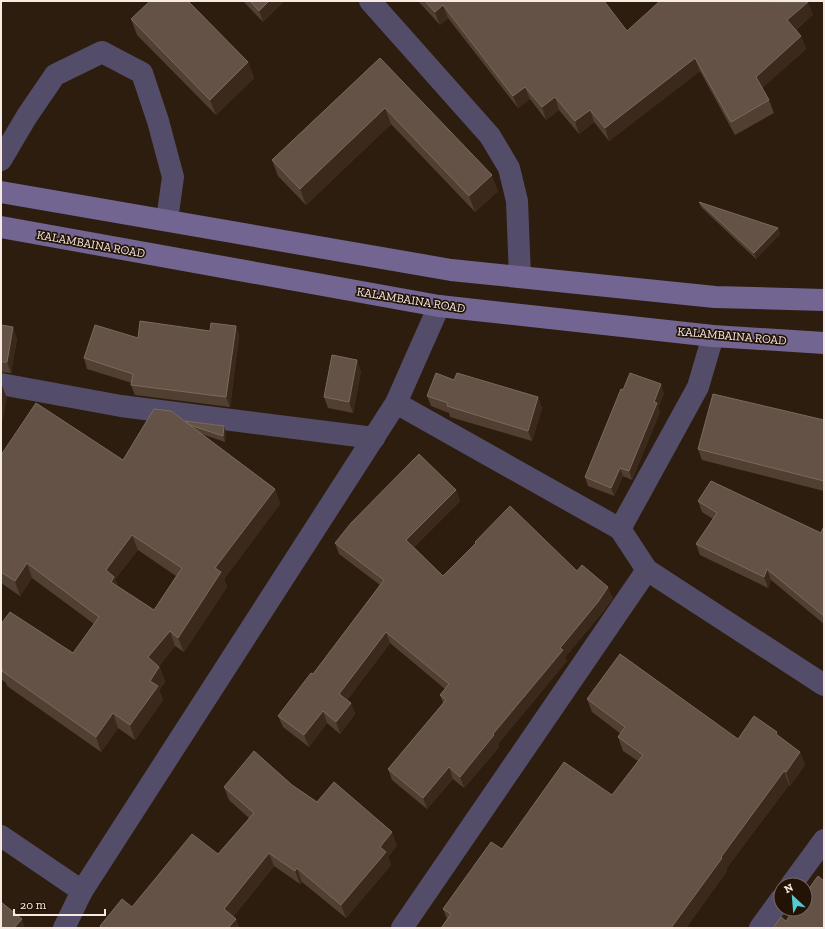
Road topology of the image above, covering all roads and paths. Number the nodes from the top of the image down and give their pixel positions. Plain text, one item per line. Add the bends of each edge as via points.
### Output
1 (370, 1) edge
2 (1, 160) edge
3 (1, 192) edge
4 (167, 220) junction
5 (1, 228) edge
6 (520, 276) junction
7 (824, 300) edge
8 (439, 306) junction
9 (713, 336) junction
10 (824, 343) edge
11 (1, 384) edge
12 (396, 403) junction
13 (374, 438) junction
14 (620, 529) junction
15 (647, 570) junction
16 (824, 684) edge
17 (1, 836) edge
18 (824, 840) edge
19 (797, 877) edge
20 (82, 891) junction
21 (773, 910) edge
22 (64, 928) edge
23 (402, 928) edge
24 (760, 928) edge

1 - 6 street via 490,136 509,168 517,201
2 - 4 street via 55,75 102,52 142,73 173,177
3 - 4 main road
4 - 6 main road via 451,270
5 - 8 main road, KALAMBAINA ROAD
6 - 7 main road via 715,297
8 - 9 main road, KALAMBAINA ROAD
8 - 12 street
9 - 10 main road, KALAMBAINA ROAD
9 - 14 street via 698,387
11 - 13 street via 121,406
12 - 13 street
12 - 14 street
13 - 20 street
14 - 15 street
15 - 16 street
15 - 23 street
17 - 20 street
18 - 19 street
20 - 22 street
21 - 24 street

